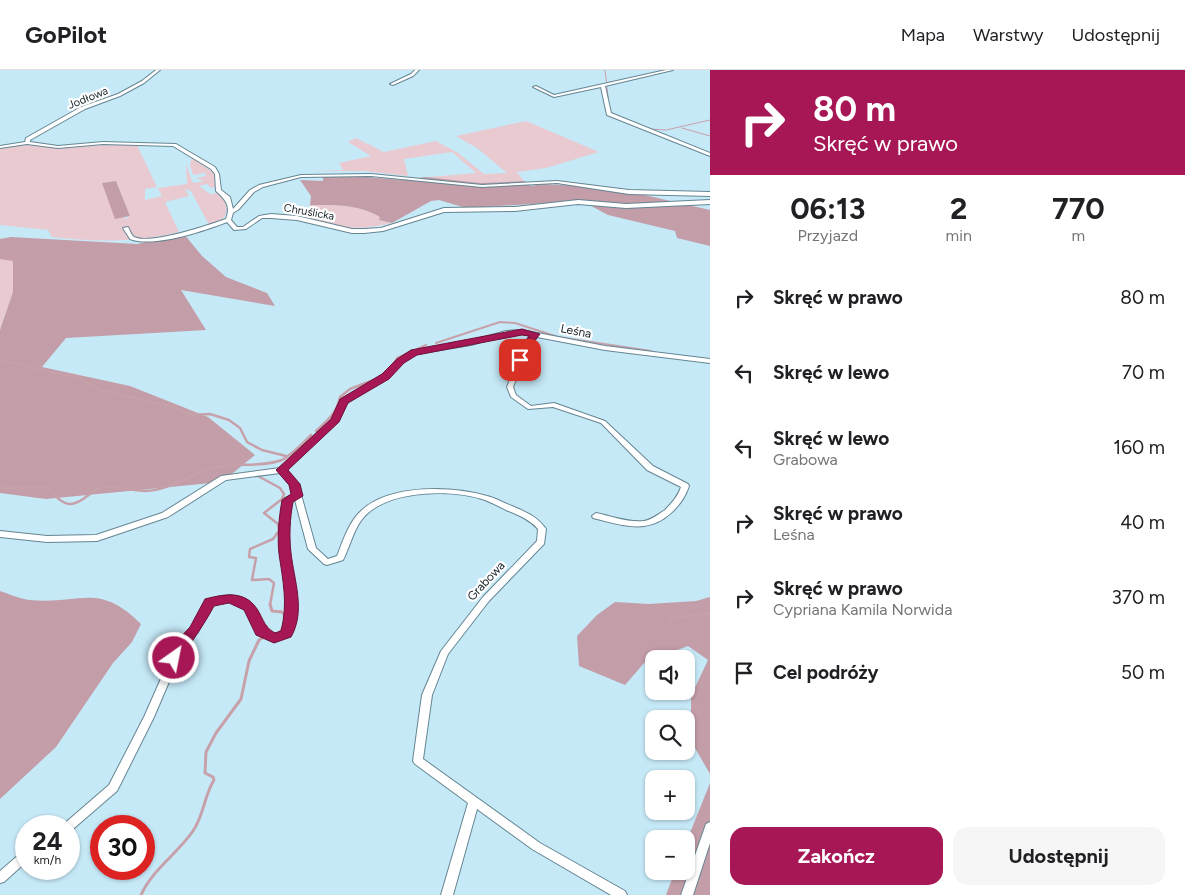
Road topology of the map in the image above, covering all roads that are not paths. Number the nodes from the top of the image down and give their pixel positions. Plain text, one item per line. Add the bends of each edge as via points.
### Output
1 (158, 70) edge
2 (417, 70) edge
3 (671, 70) edge
4 (392, 84) dead end
5 (605, 85) junction
6 (535, 87) dead end
7 (27, 143) junction
8 (0, 147) edge
9 (710, 155) edge
10 (710, 194) edge
11 (710, 202) edge
12 (231, 212) junction
13 (228, 220) junction
14 (126, 228) dead end
15 (536, 334) junction
16 (710, 361) edge
17 (283, 472) junction
18 (297, 496) junction
19 (596, 516) dead end
20 (0, 534) edge
21 (474, 801) junction
22 (80, 816) edge
23 (710, 827) edge
24 (15, 865) edge
25 (0, 878) edge
26 (447, 895) edge
27 (621, 895) edge
28 (687, 895) edge

1 - 7 street, Jodłowa via 119,95 66,116 28,139
2 - 4 street
3 - 5 street
5 - 6 street via 554,96
5 - 9 street via 609,114
7 - 8 street
7 - 12 street via 58,147 103,143 174,145 213,168 217,174 218,191 227,197
10 - 12 street via 629,192 557,182 482,186 371,175 320,175 286,178 261,186
11 - 13 street, Chruślicka via 626,206 561,202 515,208 444,210 381,230 364,231 271,216 261,217 244,228 236,229
12 - 13 street
13 - 14 street via 156,240 135,239
15 - 16 street, Leśna via 605,348
15 - 17 street, Leśna via 506,333 471,343 414,352 385,376 344,402 336,420
15 - 19 street via 526,347 510,387 514,396 530,408 554,405 603,422 650,468 685,486 683,497 646,524
17 - 18 street, Grabowa via 294,484
17 - 20 street via 224,478 165,516 97,538 47,539
18 - 21 street, Grabowa via 312,549 327,562 340,558 364,511 383,500 420,493 455,491 484,497 535,519 542,529 541,542 486,599 444,653 427,695 418,761
18 - 22 street via 288,500 285,514 285,552 292,616 286,634 274,638 261,631 248,607 230,598 209,603 194,630 179,647 149,717 113,788
21 - 26 street
21 - 27 street, Grabowa via 536,846
23 - 28 street
24 - 25 street

